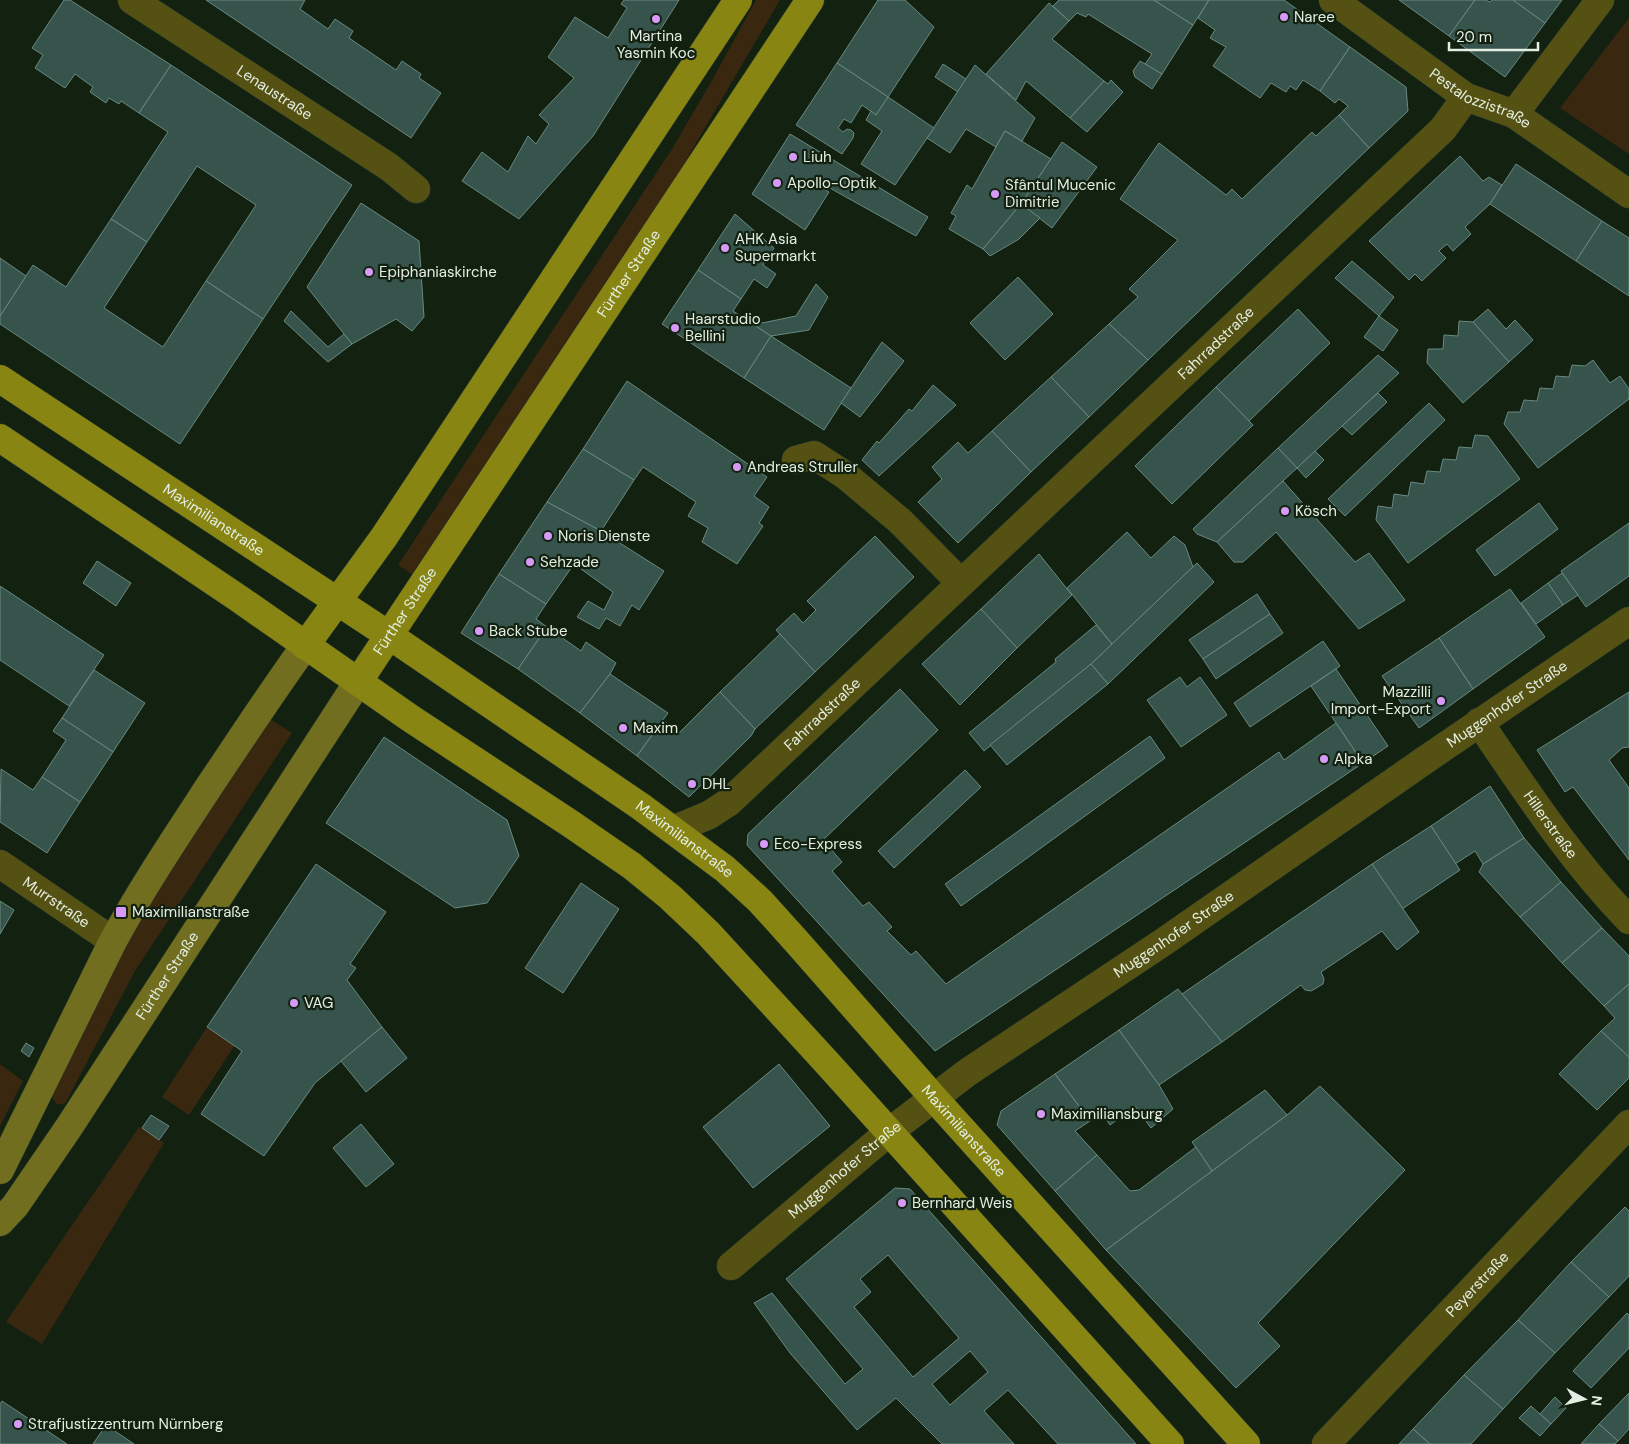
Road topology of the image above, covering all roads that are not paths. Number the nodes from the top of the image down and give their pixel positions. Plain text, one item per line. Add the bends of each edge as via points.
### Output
1 (132, 0) edge
2 (738, 0) edge
3 (810, 0) edge
4 (1333, 0) edge
5 (1600, 0) edge
6 (1466, 97) junction
7 (1514, 114) junction
8 (416, 189) dead end
9 (1629, 194) edge
10 (0, 379) edge
11 (0, 438) edge
12 (796, 460) dead end
13 (961, 583) junction
14 (338, 602) junction
15 (1629, 621) edge
16 (390, 636) junction
17 (306, 646) junction
18 (358, 682) junction
19 (1479, 722) junction
20 (673, 830) junction
21 (0, 864) edge
22 (1629, 920) edge
23 (113, 941) junction
24 (933, 1097) junction
25 (1629, 1124) edge
26 (889, 1132) junction
27 (0, 1170) edge
28 (0, 1222) edge
29 (732, 1266) dead end
30 (1170, 1444) edge
31 (1246, 1444) edge
32 (1326, 1444) edge

1 - 8 street, Lenaustraße via 389,167
2 - 14 main road
3 - 16 main road, Fürther Straße
4 - 6 street, Pestalozzistraße
5 - 7 street
6 - 7 street, Pestalozzistraße
6 - 13 street, Fahrradstraße via 1443,129
7 - 9 street, Pestalozzistraße
10 - 14 main road, Maximilianstraße
11 - 17 main road
12 - 13 street via 814,454 845,475 900,521
13 - 20 street, Fahrradstraße via 740,791 719,809
14 - 16 main road, Maximilianstraße
14 - 17 main road
15 - 19 street, Muggenhofer Straße
16 - 18 main road, Fürther Straße
16 - 20 main road, Maximilianstraße
17 - 18 main road
17 - 23 main road via 160,861
18 - 26 main road via 578,829 664,891 708,933
18 - 28 main road, Fürther Straße via 69,1127 15,1206
19 - 22 street, Hillerstraße via 1549,824
19 - 24 street, Muggenhofer Straße via 1162,943
20 - 24 main road, Maximilianstraße via 725,869 760,901
21 - 23 street, Murrstraße
23 - 27 main road
24 - 26 street, Muggenhofer Straße
24 - 31 main road, Maximilianstraße
25 - 32 street, Peyerstraße
26 - 29 street, Muggenhofer Straße
26 - 30 main road

